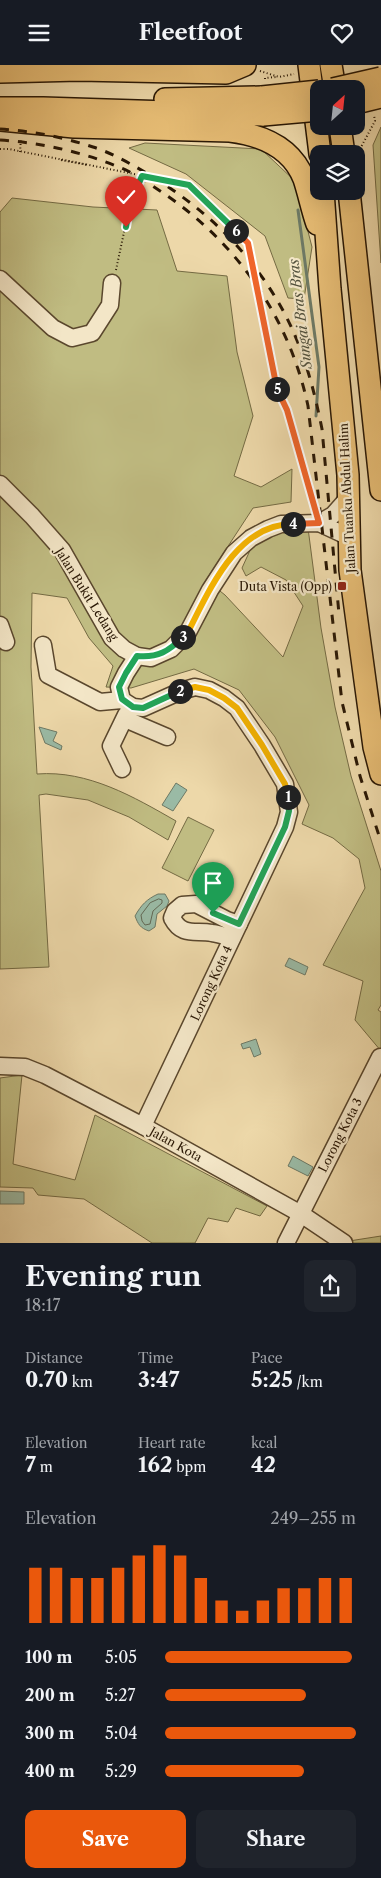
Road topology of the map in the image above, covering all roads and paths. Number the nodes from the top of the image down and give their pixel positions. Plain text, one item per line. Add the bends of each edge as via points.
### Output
1 (0, 65) edge
2 (331, 65) edge
3 (344, 65) edge
4 (243, 66) edge
5 (75, 67) edge
6 (194, 69) edge
7 (304, 69) edge
8 (34, 71) junction
9 (0, 73) edge
10 (279, 77) junction
11 (381, 78) edge
12 (333, 80) edge
13 (344, 80) edge
14 (365, 82) edge
15 (310, 92) edge
16 (263, 97) junction
17 (381, 97) edge
18 (0, 98) edge
19 (365, 101) edge
20 (0, 108) edge
21 (310, 108) edge
22 (0, 120) edge
23 (21, 133) dead end
24 (318, 145) edge
25 (0, 149) edge
26 (19, 152) junction
27 (142, 176) junction
28 (324, 200) edge
29 (350, 200) edge
30 (327, 256) junction
31 (0, 279) edge
32 (112, 283) joint
33 (0, 484) edge
34 (381, 490) edge
35 (348, 498) junction
36 (319, 523) junction
37 (350, 537) junction
38 (0, 625) edge
39 (6, 642) dead end
40 (43, 645) dead end
41 (137, 656) junction
42 (126, 708) junction
43 (168, 737) dead end
44 (122, 769) dead end
45 (381, 774) edge
46 (213, 913) junction
47 (235, 931) junction
48 (205, 932) junction
49 (380, 1057) edge
50 (0, 1066) edge
51 (143, 1126) junction
52 (300, 1214) junction
53 (286, 1243) edge
54 (344, 1243) edge

1 - 8 street
2 - 12 main road
3 - 13 main road
4 - 6 main road via 226,73
4 - 10 path
5 - 6 main road
5 - 8 main road
7 - 10 path
7 - 24 main road
8 - 9 main road
10 - 16 path
11 - 14 main road, bridge
15 - 16 main road, bridge
16 - 18 main road
16 - 20 main road
16 - 21 main road, bridge
17 - 19 main road, bridge
22 - 30 main road via 74,127 230,131 261,138 290,155 298,167
23 - 26 path
25 - 26 path
26 - 27 path
27 - 32 path via 130,204
27 - 36 path via 189,185 248,243 277,393 287,410
28 - 30 main road, Jalan Tuanku Abdul Halim
29 - 34 main road
30 - 35 main road, Jalan Tuanku Abdul Halim
31 - 32 street via 53,327 72,338 92,333 110,305
33 - 41 street, Jalan Bukit Ledang via 62,551 112,638
35 - 36 street via 333,515
35 - 37 main road, Jalan Tuanku Abdul Halim
36 - 37 street
36 - 41 street via 281,524 251,538 234,553 188,632 171,649 151,657
37 - 45 main road, Jalan Tuanku Abdul Halim via 353,593 374,747
38 - 39 street
40 - 42 street via 48,675 100,702
41 - 42 street via 119,687
42 - 43 street
42 - 44 street via 111,748
42 - 47 street, Lorong Kota 4 via 143,708 195,687 209,690 237,708 285,784 289,811 285,827
46 - 47 street
46 - 48 street
46 - 48 street via 196,905 182,905 172,918 176,926 185,931
47 - 48 street
47 - 51 street, Lorong Kota 4
49 - 52 street, Lorong Kota 3
50 - 51 street, Jalan Kota via 24,1067 45,1075
51 - 52 street, Jalan Kota
52 - 53 street, Lorong Kota 3
52 - 54 street, Jalan Kota

